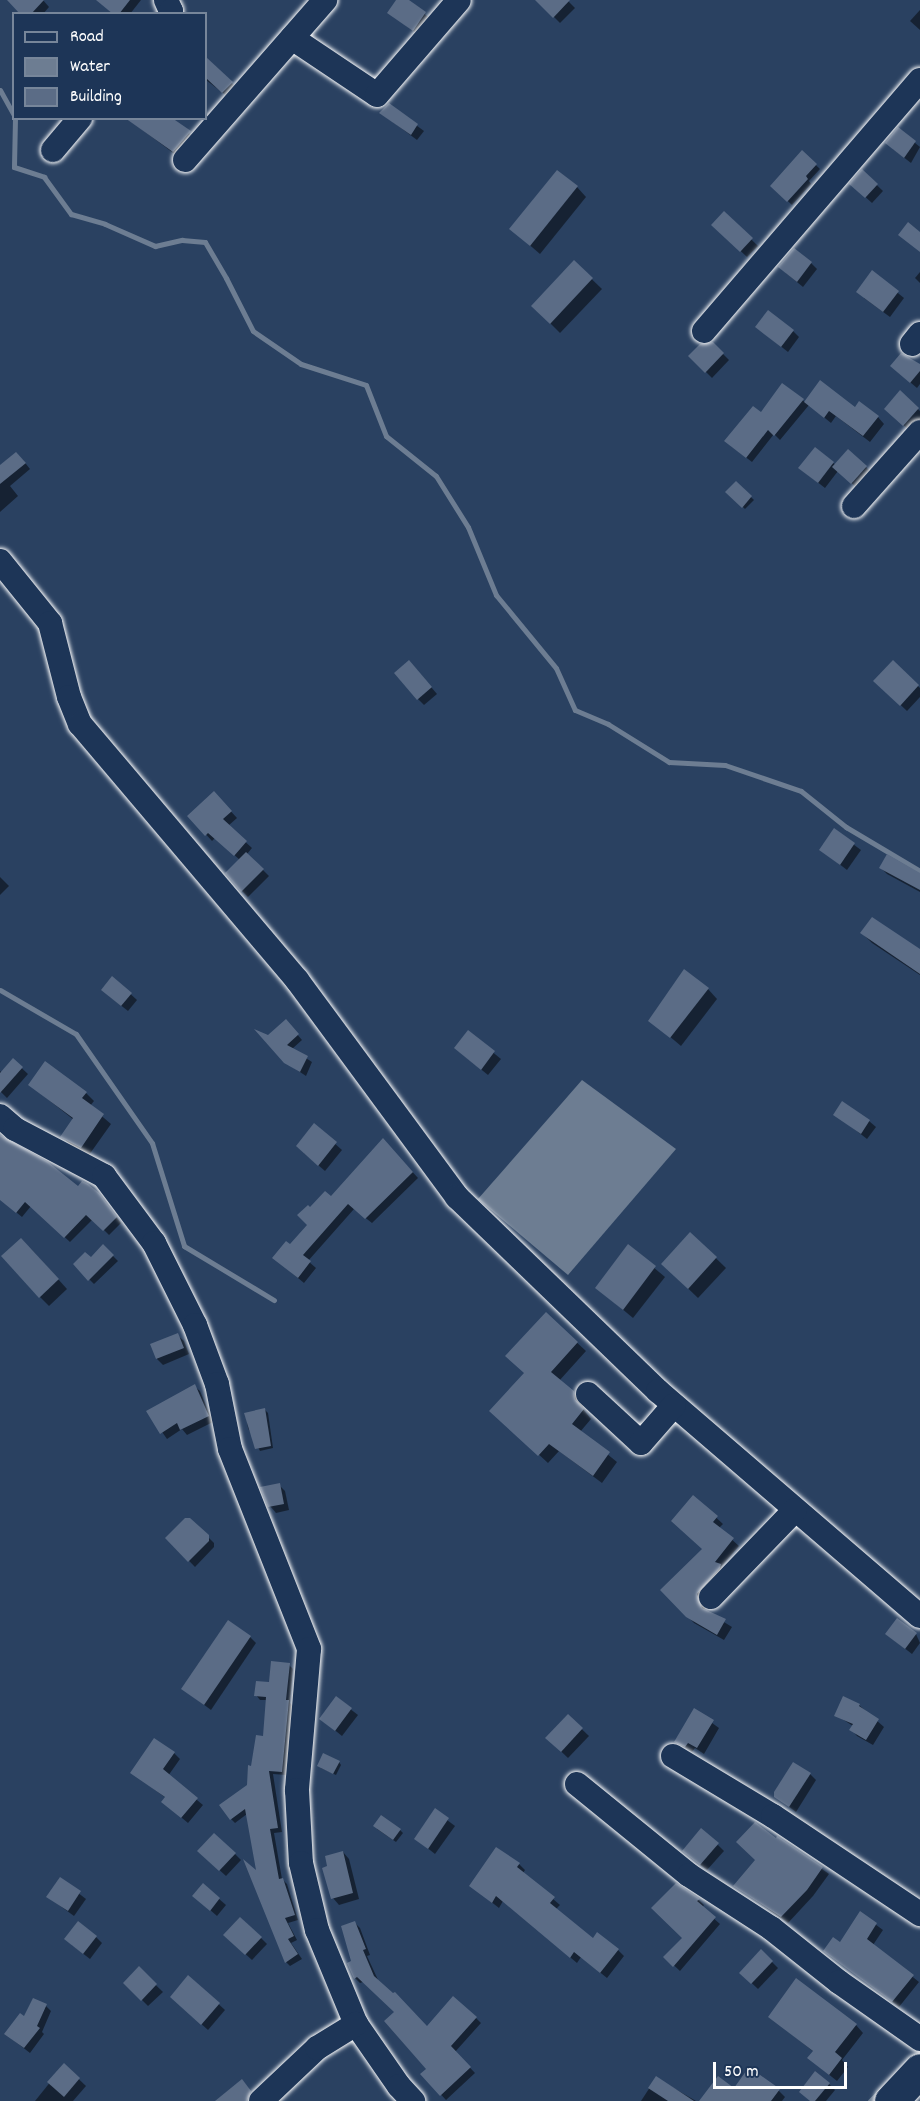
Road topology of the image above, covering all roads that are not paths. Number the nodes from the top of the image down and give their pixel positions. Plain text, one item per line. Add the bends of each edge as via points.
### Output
1 (325, 0) edge
2 (459, 0) edge
3 (292, 38) junction
4 (920, 80) edge
5 (78, 120) edge
6 (53, 150) dead end
7 (185, 160) dead end
8 (705, 331) dead end
9 (920, 432) edge
10 (854, 506) dead end
11 (0, 561) edge
12 (0, 1116) edge
13 (588, 1394) dead end
14 (674, 1406) junction
15 (795, 1510) junction
16 (711, 1597) dead end
17 (920, 1616) edge
18 (673, 1756) dead end
19 (577, 1784) dead end
20 (920, 1914) edge
21 (356, 2024) junction
22 (920, 2039) edge
23 (920, 2070) edge
24 (261, 2101) edge
25 (413, 2101) edge
26 (891, 2101) edge

1 - 3 street
2 - 3 street via 377,95
3 - 7 street
4 - 8 street
5 - 6 street
9 - 10 street
11 - 14 street via 50,623 80,724 297,980 457,1197 569,1316
12 - 21 street via 15,1129 104,1176 154,1243 195,1325 217,1384 230,1449 309,1649 297,1790 301,1863 318,1930
13 - 14 street via 641,1443
14 - 15 street
15 - 16 street
15 - 17 street
18 - 20 street via 773,1816
19 - 22 street via 690,1875 771,1928 838,1982
21 - 24 street via 317,2048
21 - 25 street
23 - 26 highway

